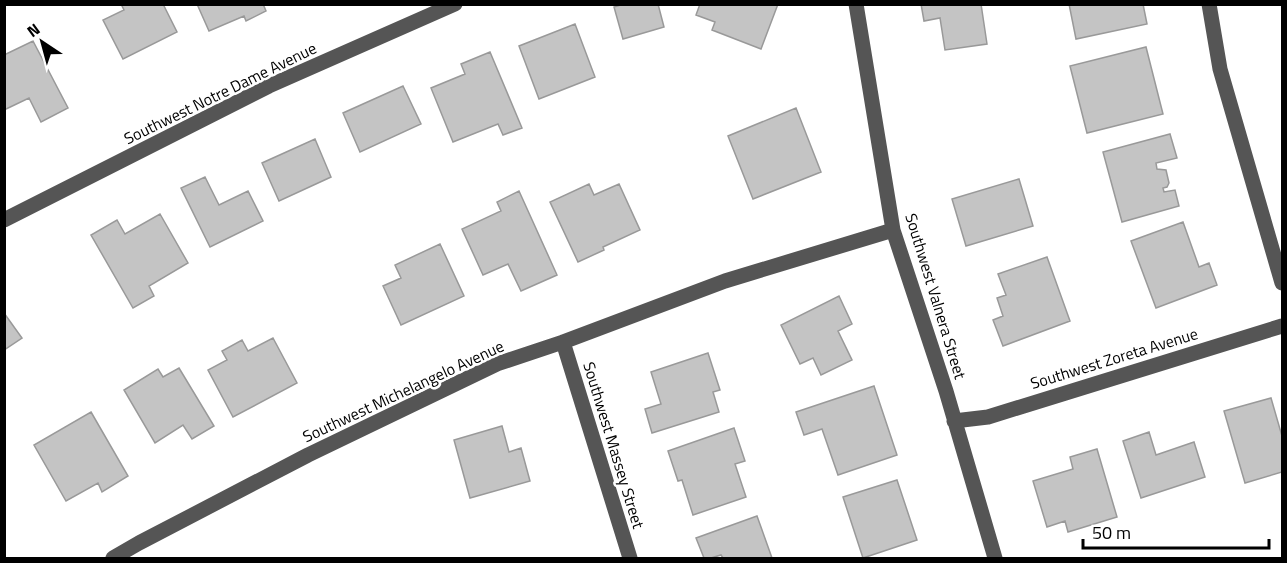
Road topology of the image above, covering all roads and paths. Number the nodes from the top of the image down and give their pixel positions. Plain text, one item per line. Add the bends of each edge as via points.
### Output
1 (455, 4) edge
2 (856, 4) edge
3 (1209, 4) edge
4 (4, 220) edge
5 (893, 230) junction
6 (1282, 283) edge
7 (1282, 326) edge
8 (563, 342) junction
9 (954, 421) junction
10 (113, 558) edge
11 (630, 558) edge
12 (995, 558) edge

1 - 4 street, Southwest Notre Dame Avenue via 269,86
2 - 5 street, Southwest Valnera Street
3 - 6 street via 1220,69
5 - 8 street, Southwest Michelangelo Avenue via 725,281
5 - 9 street, Southwest Valnera Street
7 - 9 street, Southwest Zoreta Avenue via 988,417
8 - 10 street, Southwest Michelangelo Avenue via 497,364 308,456
8 - 11 street, Southwest Massey Street
9 - 12 street, Southwest Valnera Street

